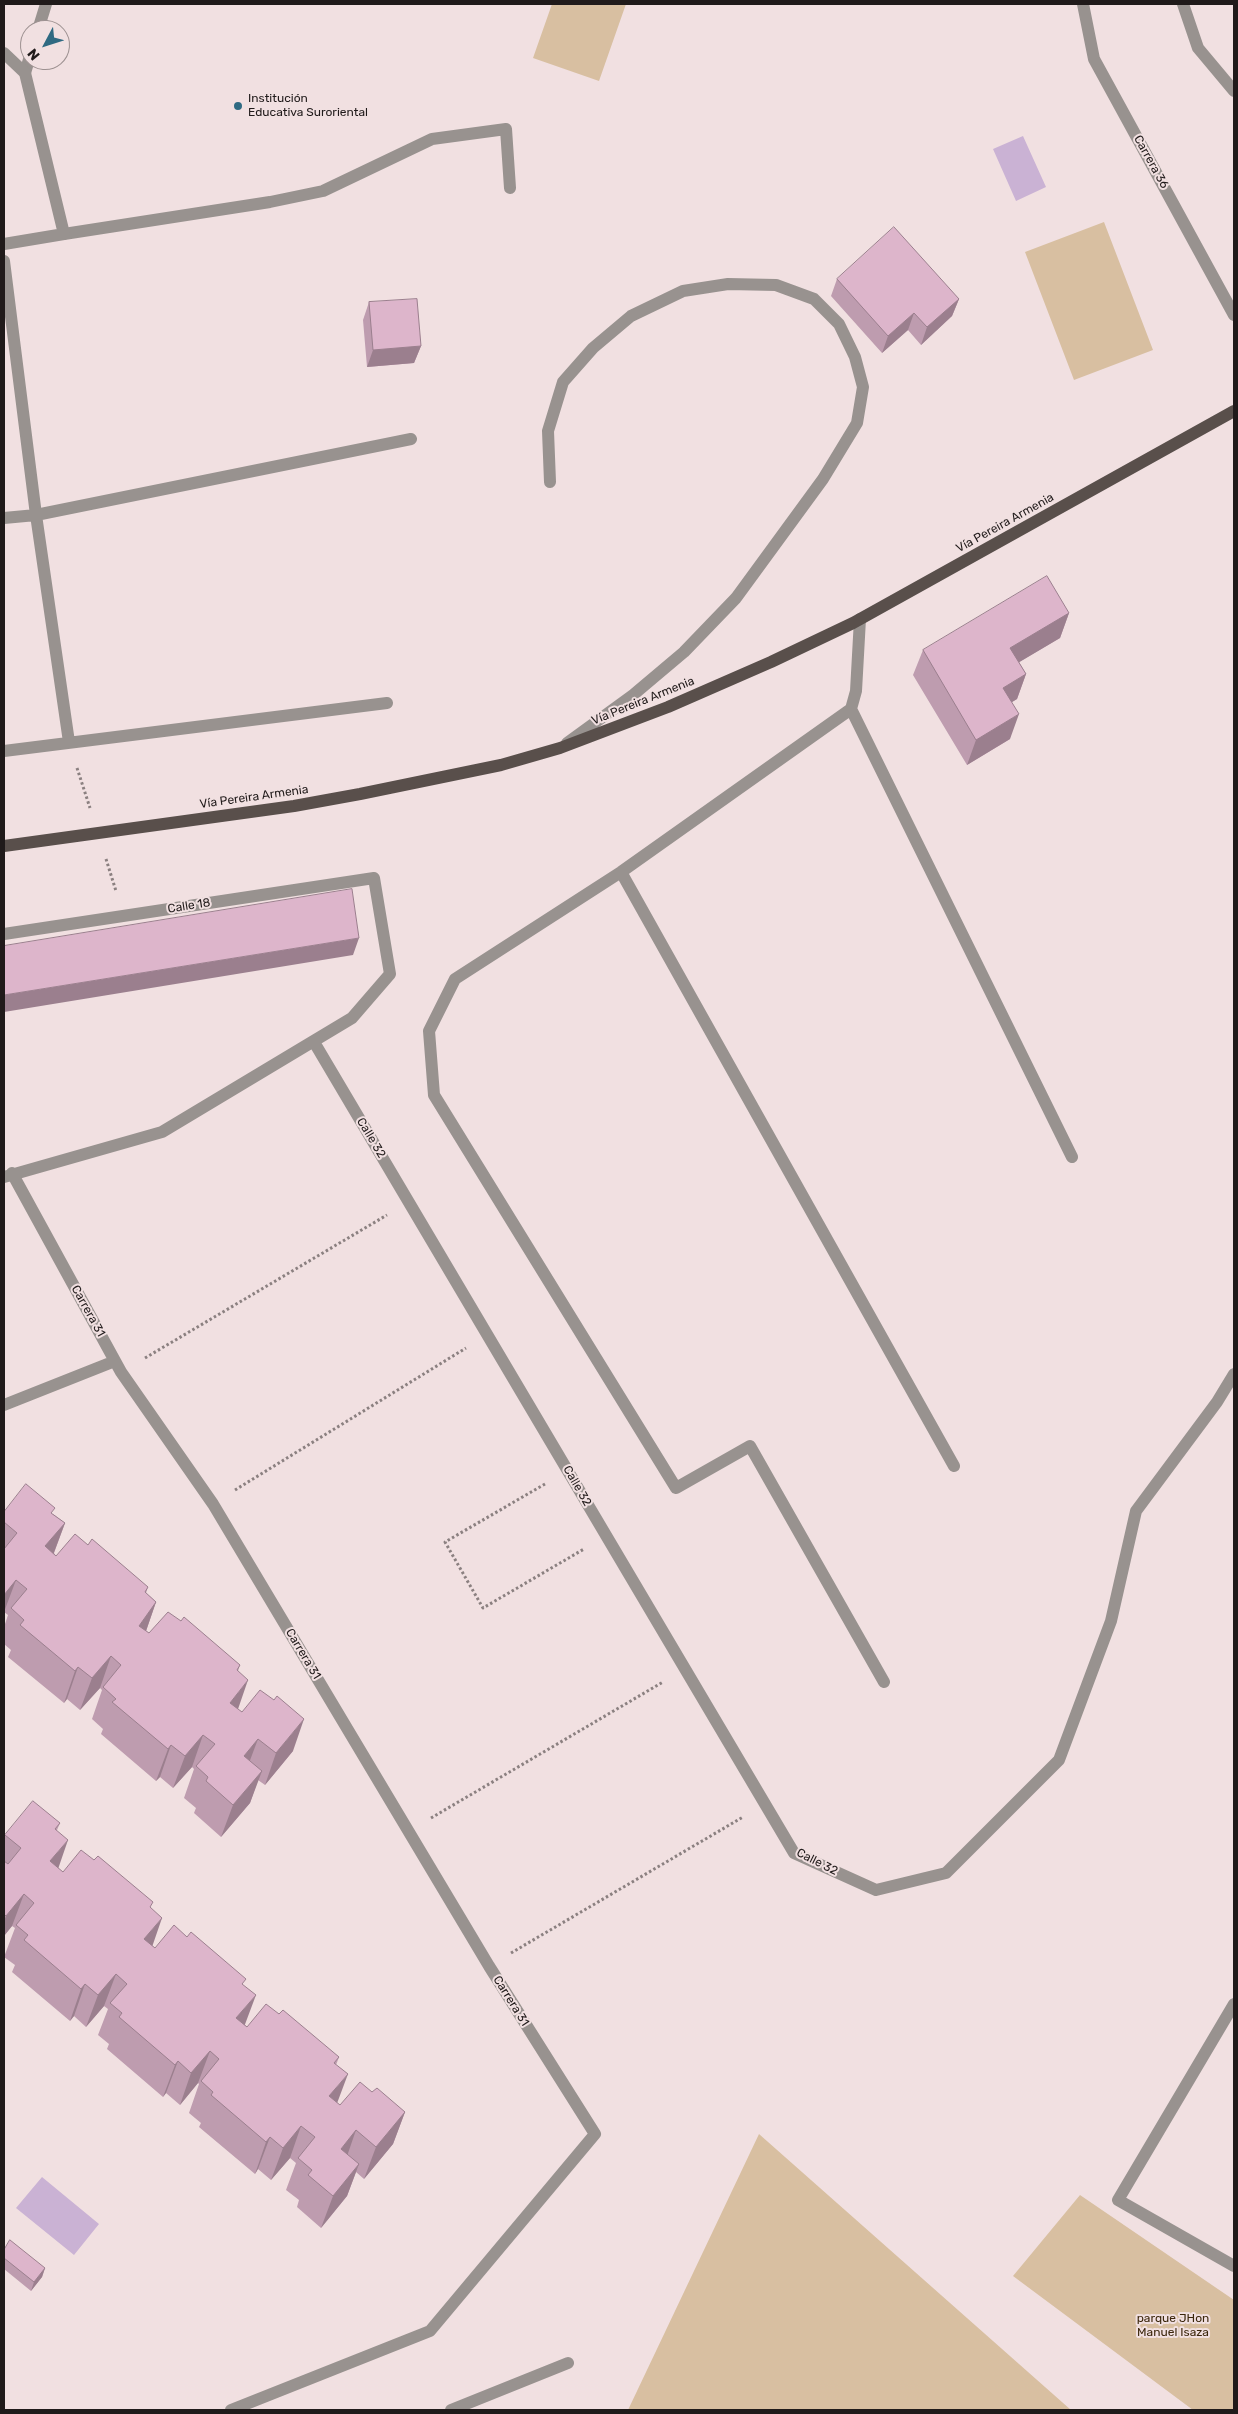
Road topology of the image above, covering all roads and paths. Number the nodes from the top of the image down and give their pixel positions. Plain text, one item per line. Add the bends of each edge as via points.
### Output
1 (46, 4) edge
2 (1082, 4) edge
3 (1183, 4) edge
4 (41, 20) edge
5 (4, 53) edge
6 (26, 70) edge
7 (25, 73) junction
8 (1234, 91) edge
9 (510, 188) dead end
10 (64, 234) junction
11 (4, 244) edge
12 (4, 261) edge
13 (1234, 315) edge
14 (1234, 411) edge
15 (411, 439) dead end
16 (550, 482) dead end
17 (36, 515) junction
18 (4, 518) edge
19 (860, 619) junction
20 (387, 703) dead end
21 (850, 709) junction
22 (69, 742) junction
23 (560, 748) junction
24 (4, 751) edge
25 (4, 846) edge
26 (621, 872) junction
27 (4, 934) edge
28 (314, 1042) junction
29 (1072, 1157) dead end
30 (8, 1175) edge
31 (409, 1202) junction
32 (488, 1335) junction
33 (118, 1367) junction
34 (1234, 1374) edge
35 (4, 1405) edge
36 (954, 1466) dead end
37 (568, 1470) junction
38 (213, 1504) junction
39 (606, 1536) junction
40 (685, 1669) junction
41 (884, 1682) dead end
42 (765, 1804) junction
43 (409, 1830) junction
44 (489, 1966) junction
45 (1234, 2004) edge
46 (1234, 2266) edge
47 (568, 2363) dead end
48 (240, 2409) edge
49 (450, 2410) edge

1 - 4 street
2 - 13 street, Carrera 36 via 1094,59
3 - 8 street via 1198,48
5 - 7 street
6 - 7 street
7 - 10 street
9 - 10 street via 506,129 432,139 323,191
10 - 11 street
12 - 17 street
14 - 19 main road, Vía Pereira Armenia
15 - 17 street
16 - 23 street via 548,431 563,382 593,348 631,316 683,291 728,284 776,286 814,299 839,324 855,356 863,386 857,423 823,480 736,598 684,652 633,695
17 - 18 street
17 - 22 street
19 - 21 street via 856,690
19 - 23 main road, Vía Pereira Armenia via 668,707
20 - 22 street
21 - 26 street
21 - 29 street
22 - 24 street
23 - 25 main road, Vía Pereira Armenia via 501,765 294,806
26 - 36 street
26 - 41 street via 455,979 429,1031 434,1095 676,1488 750,1446
27 - 28 street, Calle 18 via 374,878 390,974 352,1018
28 - 30 street via 162,1132
28 - 31 street, Calle 32
30 - 33 street, Carrera 31
31 - 32 street, Calle 32
31 - 33 path
32 - 37 street, Calle 32
32 - 38 path
33 - 35 street
33 - 38 street, Carrera 31
34 - 42 street, Calle 32 via 1136,1511 1111,1621 1059,1760 946,1873 876,1890 794,1853
37 - 39 street, Calle 32
37 - 39 path via 445,1542 482,1608
38 - 43 street, Carrera 31
39 - 40 street, Calle 32
40 - 42 street, Calle 32
40 - 43 path
42 - 44 path
43 - 44 street, Carrera 31
44 - 48 street, Carrera 31 via 595,2134 430,2331
45 - 46 street via 1118,2200
47 - 49 street

